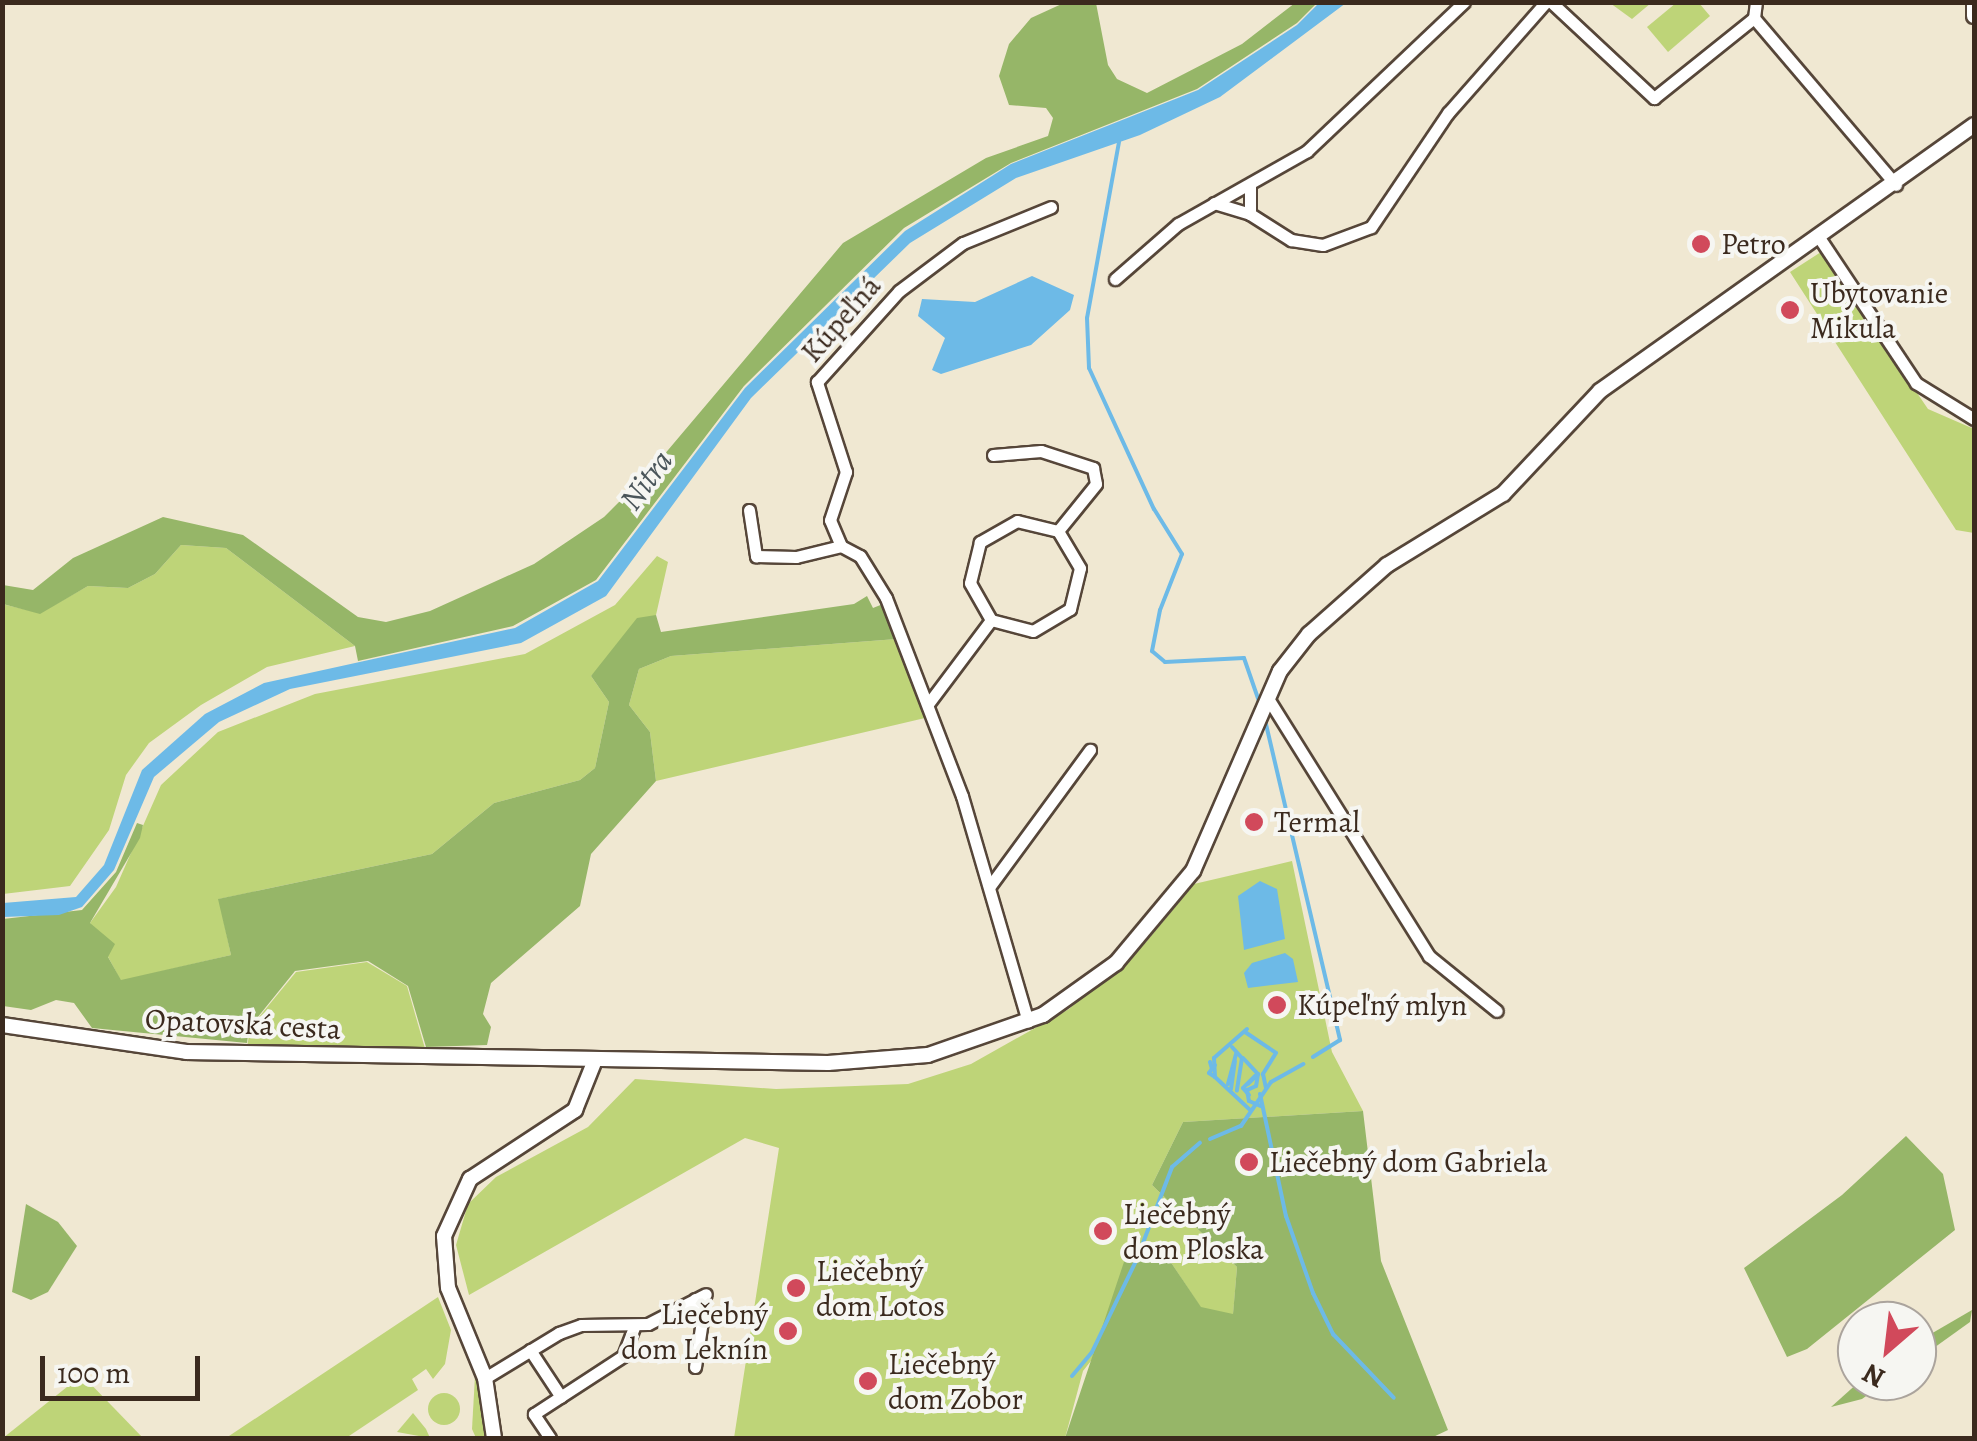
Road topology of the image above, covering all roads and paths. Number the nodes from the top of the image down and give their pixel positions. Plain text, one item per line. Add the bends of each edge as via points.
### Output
1 (1464, 2) edge
2 (1548, 2) edge
3 (1756, 2) edge
4 (1974, 2) edge
5 (1974, 16) edge
6 (1754, 18) junction
7 (1974, 125) edge
8 (1250, 184) junction
9 (1896, 185) junction
10 (1214, 204) junction
11 (1052, 207) dead end
12 (1250, 214) junction
13 (1820, 239) junction
14 (1115, 279) dead end
15 (1974, 419) edge
16 (993, 456) dead end
17 (749, 510) dead end
18 (1058, 531) junction
19 (842, 546) junction
20 (991, 620) junction
21 (1269, 700) junction
22 (928, 704) junction
23 (1090, 750) dead end
24 (990, 886) junction
25 (1497, 1011) dead end
26 (1028, 1022) junction
27 (2, 1025) edge
28 (595, 1060) junction
29 (634, 1327) junction
30 (530, 1350) junction
31 (694, 1367) dead end
32 (485, 1378) junction
33 (561, 1398) junction
34 (494, 1438) edge
35 (550, 1438) edge

1 - 8 street via 1366,102 1307,151
2 - 6 street via 1654,98
2 - 12 street via 1448,113 1371,228 1323,245 1291,240
3 - 6 street
4 - 5 street
6 - 9 street
7 - 9 street
8 - 10 street
8 - 12 street
9 - 13 street
10 - 12 street
10 - 14 street via 1178,224
11 - 19 street, Kúpeľná via 963,243 899,291 818,382 846,472 830,520
13 - 15 street via 1916,383
13 - 21 street via 1600,391 1481,512 1387,565 1292,653
16 - 18 street via 1040,451 1093,468 1096,484
17 - 19 street via 756,556 796,557
18 - 20 street via 1016,520 980,542 970,583
18 - 20 street via 1080,568 1070,609 1032,631
19 - 22 street via 860,556 886,598
20 - 22 street
21 - 25 street via 1429,956
21 - 26 street, Opatovská cesta via 1222,814 1166,908 1116,963
22 - 24 street
23 - 24 street
24 - 26 street
26 - 28 street, Opatovská cesta via 928,1055 878,1061
27 - 28 street, Opatovská cesta via 186,1052
28 - 32 street via 576,1110 486,1164 450,1216 444,1236 448,1288
29 - 30 street via 581,1325
29 - 31 street via 700,1296
29 - 33 street via 623,1356
30 - 32 street
30 - 33 street
32 - 34 street
33 - 35 street via 534,1414

